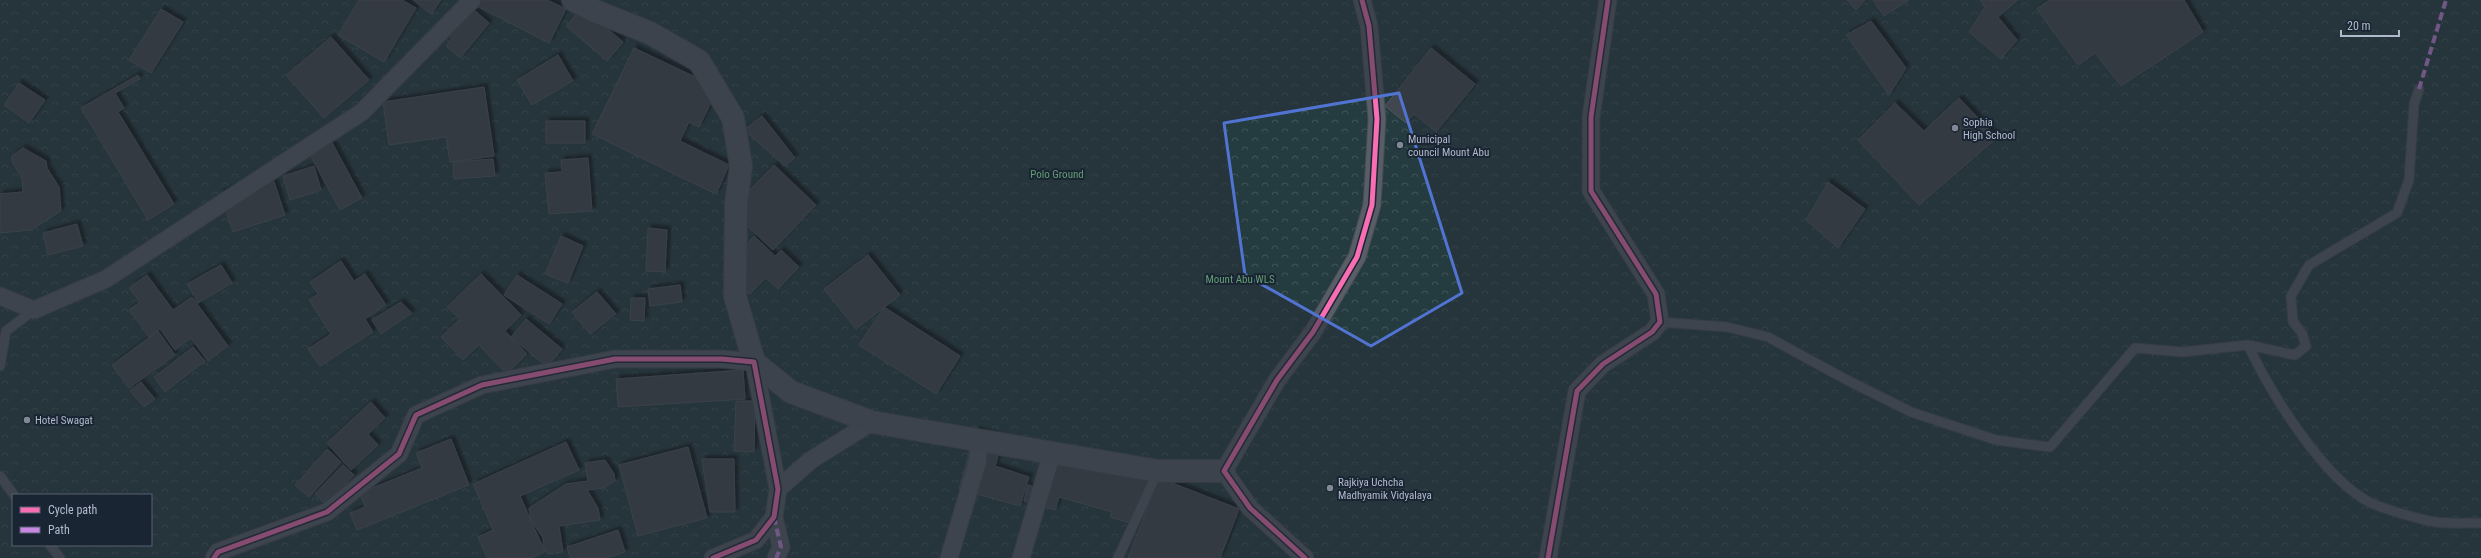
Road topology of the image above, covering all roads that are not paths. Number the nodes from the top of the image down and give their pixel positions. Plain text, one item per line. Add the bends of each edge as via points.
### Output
1 (472, 0) edge
2 (573, 0) edge
3 (1608, 0) edge
4 (1365, 1) edge
5 (2419, 89) dead end
6 (0, 296) edge
7 (34, 310) junction
8 (1660, 322) junction
9 (2248, 345) junction
10 (754, 362) junction
11 (0, 366) edge
12 (872, 422) junction
13 (978, 439) junction
14 (1052, 453) junction
15 (1158, 471) junction
16 (1224, 471) junction
17 (0, 476) edge
18 (778, 489) junction
19 (13, 494) edge
20 (774, 517) junction
21 (2481, 523) edge
22 (51, 546) edge
23 (60, 558) edge
24 (214, 558) edge
25 (713, 558) edge
26 (776, 558) edge
27 (949, 558) edge
28 (1021, 558) edge
29 (1118, 558) edge
30 (1305, 558) edge
31 (1548, 558) edge

1 - 7 street via 362,112 106,279
2 - 10 main road via 650,33 699,61 733,118 741,166 736,204 735,296
3 - 8 street via 1591,117 1591,191 1656,294
4 - 16 street via 1377,119 1372,205 1357,257 1313,332 1277,380
5 - 9 lane via 2414,104 2410,180 2397,214 2309,265 2291,296 2293,322 2302,333 2306,346 2295,355
6 - 7 street
7 - 11 lane via 6,331
8 - 9 lane via 1727,327 1768,337 1912,412 1996,440 2050,447 2135,348 2182,352
8 - 31 street via 1652,332 1603,364 1577,391
9 - 21 lane via 2283,409 2334,475 2371,503 2435,522
10 - 12 main road via 791,392
10 - 18 street
10 - 24 street via 722,359 615,359 482,385 416,416 399,454 327,512 218,552
12 - 13 main road
12 - 18 street via 811,460
13 - 14 main road
13 - 27 street via 978,460
14 - 15 main road
14 - 28 street
15 - 16 main road
15 - 29 lane
16 - 30 street via 1250,508
17 - 19 lane
18 - 20 street
20 - 25 street via 756,540
20 - 26 street via 781,547
22 - 23 lane

